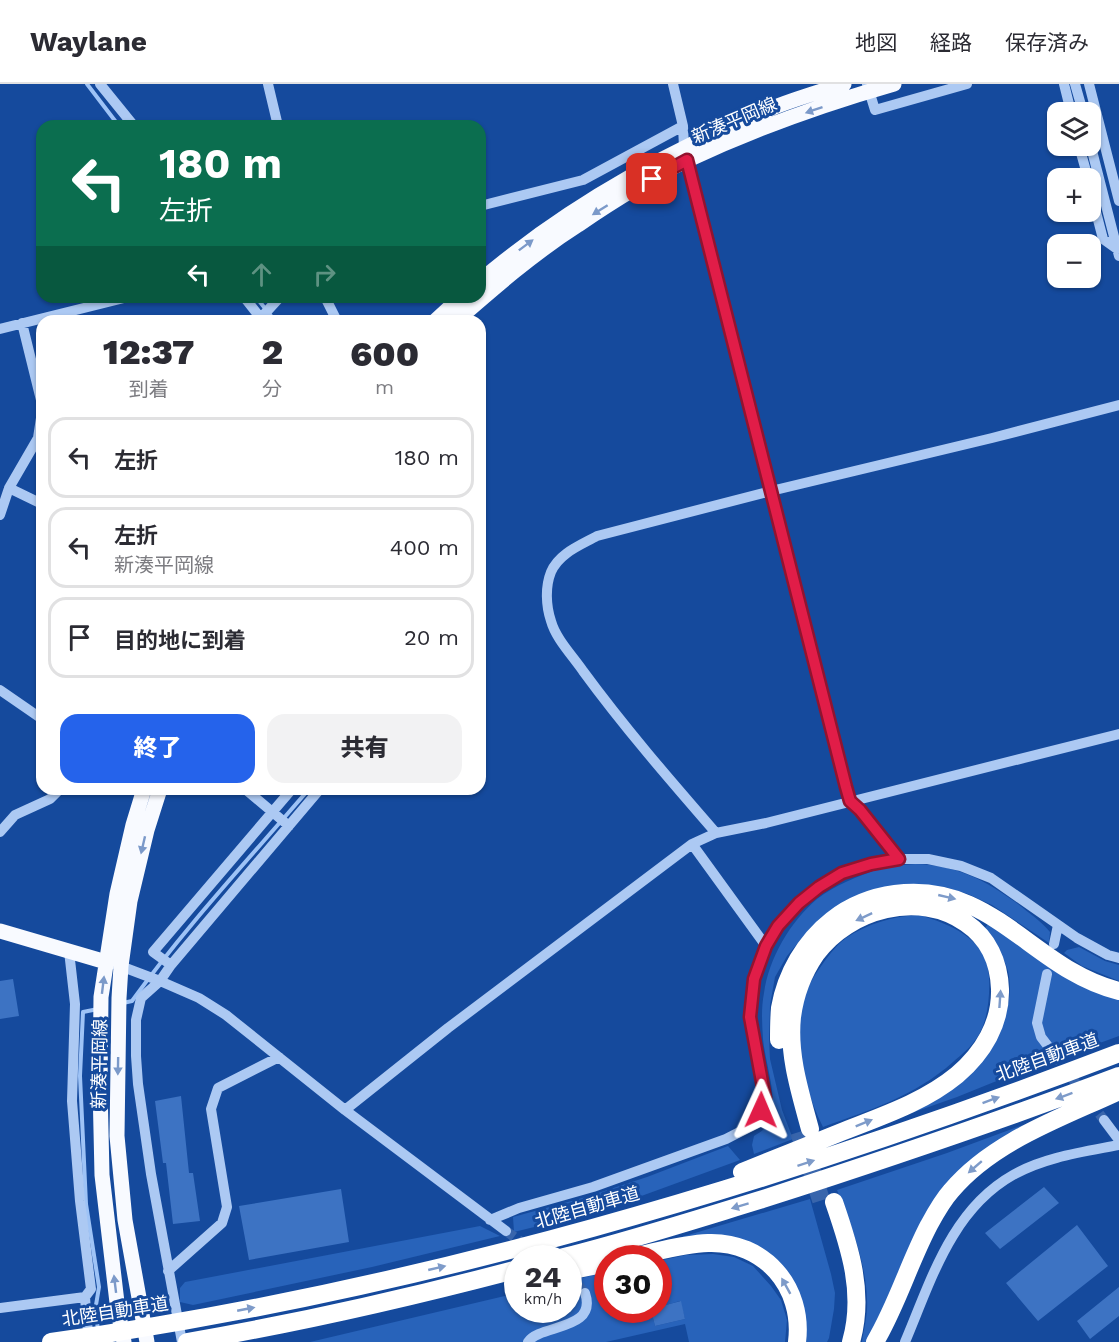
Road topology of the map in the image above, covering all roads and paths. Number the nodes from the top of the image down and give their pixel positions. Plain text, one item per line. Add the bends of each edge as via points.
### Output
1 (100, 84) edge
2 (268, 84) edge
3 (673, 84) edge
4 (844, 84) edge
5 (894, 84) edge
6 (967, 84) edge
7 (1064, 84) edge
8 (1076, 84) edge
9 (1089, 84) edge
10 (868, 88) edge
11 (1068, 102) edge
12 (1080, 102) edge
13 (129, 120) edge
14 (277, 120) edge
15 (683, 126) junction
16 (686, 154) junction
17 (1093, 156) edge
18 (1119, 201) edge
19 (486, 204) edge
20 (1099, 222) edge
21 (1118, 250) edge
22 (486, 276) edge
23 (486, 295) edge
24 (104, 303) edge
25 (275, 303) edge
26 (454, 303) edge
27 (477, 303) edge
28 (55, 315) edge
29 (265, 315) edge
30 (442, 315) edge
31 (463, 315) edge
32 (36, 320) edge
33 (22, 323) junction
34 (0, 328) edge
35 (36, 380) edge
36 (1119, 405) edge
37 (36, 441) edge
38 (9, 488) junction
39 (771, 491) junction
40 (36, 501) edge
41 (0, 514) edge
42 (0, 690) edge
43 (36, 715) edge
44 (1119, 734) edge
45 (54, 795) edge
46 (142, 795) edge
47 (158, 795) edge
48 (252, 795) edge
49 (287, 795) edge
50 (315, 795) edge
51 (850, 801) junction
52 (271, 812) junction
53 (289, 826) junction
54 (0, 832) edge
55 (716, 833) junction
56 (692, 844) junction
57 (899, 859) junction
58 (1058, 925) junction
59 (0, 931) edge
60 (1054, 944) dead end
61 (766, 946) junction
62 (69, 951) junction
63 (1119, 958) edge
64 (113, 964) junction
65 (170, 964) junction
66 (1047, 974) dead end
67 (160, 981) junction
68 (1119, 991) edge
69 (1119, 1053) edge
70 (1054, 1054) tunnel mouth
71 (279, 1057) junction
72 (1119, 1076) edge
73 (1119, 1091) edge
74 (345, 1110) junction
75 (1104, 1120) tunnel mouth
76 (1115, 1128) edge
77 (1119, 1140) edge
78 (1119, 1145) edge
79 (634, 1215) junction
80 (490, 1220) junction
81 (506, 1232) tunnel mouth
82 (672, 1249) edge
83 (582, 1252) edge
84 (168, 1271) junction
85 (504, 1272) edge
86 (504, 1284) edge
87 (585, 1293) dead end
88 (85, 1297) junction
89 (0, 1308) edge
90 (287, 1323) junction
91 (85, 1340) edge
92 (51, 1342) edge
93 (124, 1342) edge
94 (147, 1342) edge
95 (187, 1342) edge
96 (528, 1342) edge
97 (797, 1342) edge
98 (838, 1342) edge
99 (851, 1342) edge
100 (875, 1342) edge
101 (905, 1342) edge

1 - 13 street
2 - 14 street
3 - 15 street
4 - 16 main road, 新湊平岡線 via 772,108
5 - 10 main road, 新湊平岡線
6 - 10 street via 875,110
7 - 11 street
8 - 12 street
9 - 18 street
10 -> 16 main road, 新湊平岡線
15 - 16 street
15 - 19 street via 584,180
22 -> 16 main road, 新湊平岡線 via 551,226 614,185
16 -> 23 main road, 新湊平岡線 via 577,225
16 - 39 street
17 - 21 street
20 - 21 street via 1103,239
24 - 28 street
25 - 29 street
26 - 30 main road
27 -> 31 main road, 新湊平岡線
32 - 33 street
33 - 34 street
33 - 35 street
36 - 39 street
37 - 38 street
38 - 40 street
38 - 41 street
39 - 51 street
39 - 55 street via 597,536 562,557 551,571 546,590 551,622 560,638 614,713
42 - 43 street
44 - 51 street
45 - 54 street via 15,815
46 - 64 main road, 新湊平岡線 via 117,894
47 -> 64 main road, 新湊平岡線
48 - 52 street
49 - 52 street
50 - 53 street
51 - 55 street
51 - 57 street
52 - 53 street
52 - 65 street via 153,952
53 - 65 street
55 - 56 street
56 - 61 street
56 - 74 street
57 - 58 street via 928,859 991,878
57 - 61 street via 842,873 819,887 778,926
58 - 60 street
58 - 63 street via 1108,956
59 - 62 main road
61 - 80 street via 754,979 750,1017 765,1098 757,1123 704,1147
62 - 64 main road
62 - 88 street via 75,1004 72,1101 91,1289
64 - 67 street
93 -> 64 main road, 新湊平岡線 via 102,1175 101,997
64 -> 94 main road, 新湊平岡線 via 117,1136 125,1220
65 - 67 street
66 - 70 street via 1037,1023 1041,1037
67 - 71 street via 226,1015
67 - 84 street via 141,998 136,1020 136,1056
79 -> 68 highway via 906,1106 957,1075 987,1040 998,1015 1000,981 991,950 972,927 927,907 892,908 860,918 818,952 807,968 795,1002 791,1040 805,1130 784,1080 779,1026 783,999 801,954 823,927 853,906 906,893 960,900 993,916 1062,965
79 -> 69 highway, 北陸自動車道 via 861,1146
71 - 74 street
71 - 84 street via 218,1088 211,1109 227,1207 222,1223
72 -> 83 highway via 865,1167
73 -> 100 highway via 1019,1138 966,1175 929,1226
74 - 80 street
75 - 76 street
76 - 77 street
78 - 101 street via 1036,1165 1012,1176 972,1208 945,1250
91 -> 79 highway, 北陸自動車道 via 386,1280
80 - 81 street
97 -> 82 highway via 798,1323 790,1291 782,1277 758,1255 725,1244
84 - 95 street
85 - 90 highway
86 - 90 highway via 325,1320
87 - 96 street via 587,1307 580,1317 531,1337
88 - 89 street
88 - 91 street
90 - 95 highway
91 - 92 highway, 北陸自動車道
98 - 99 highway via 844,1322 845,1290 829,1204 847,1242 854,1269 856,1316

